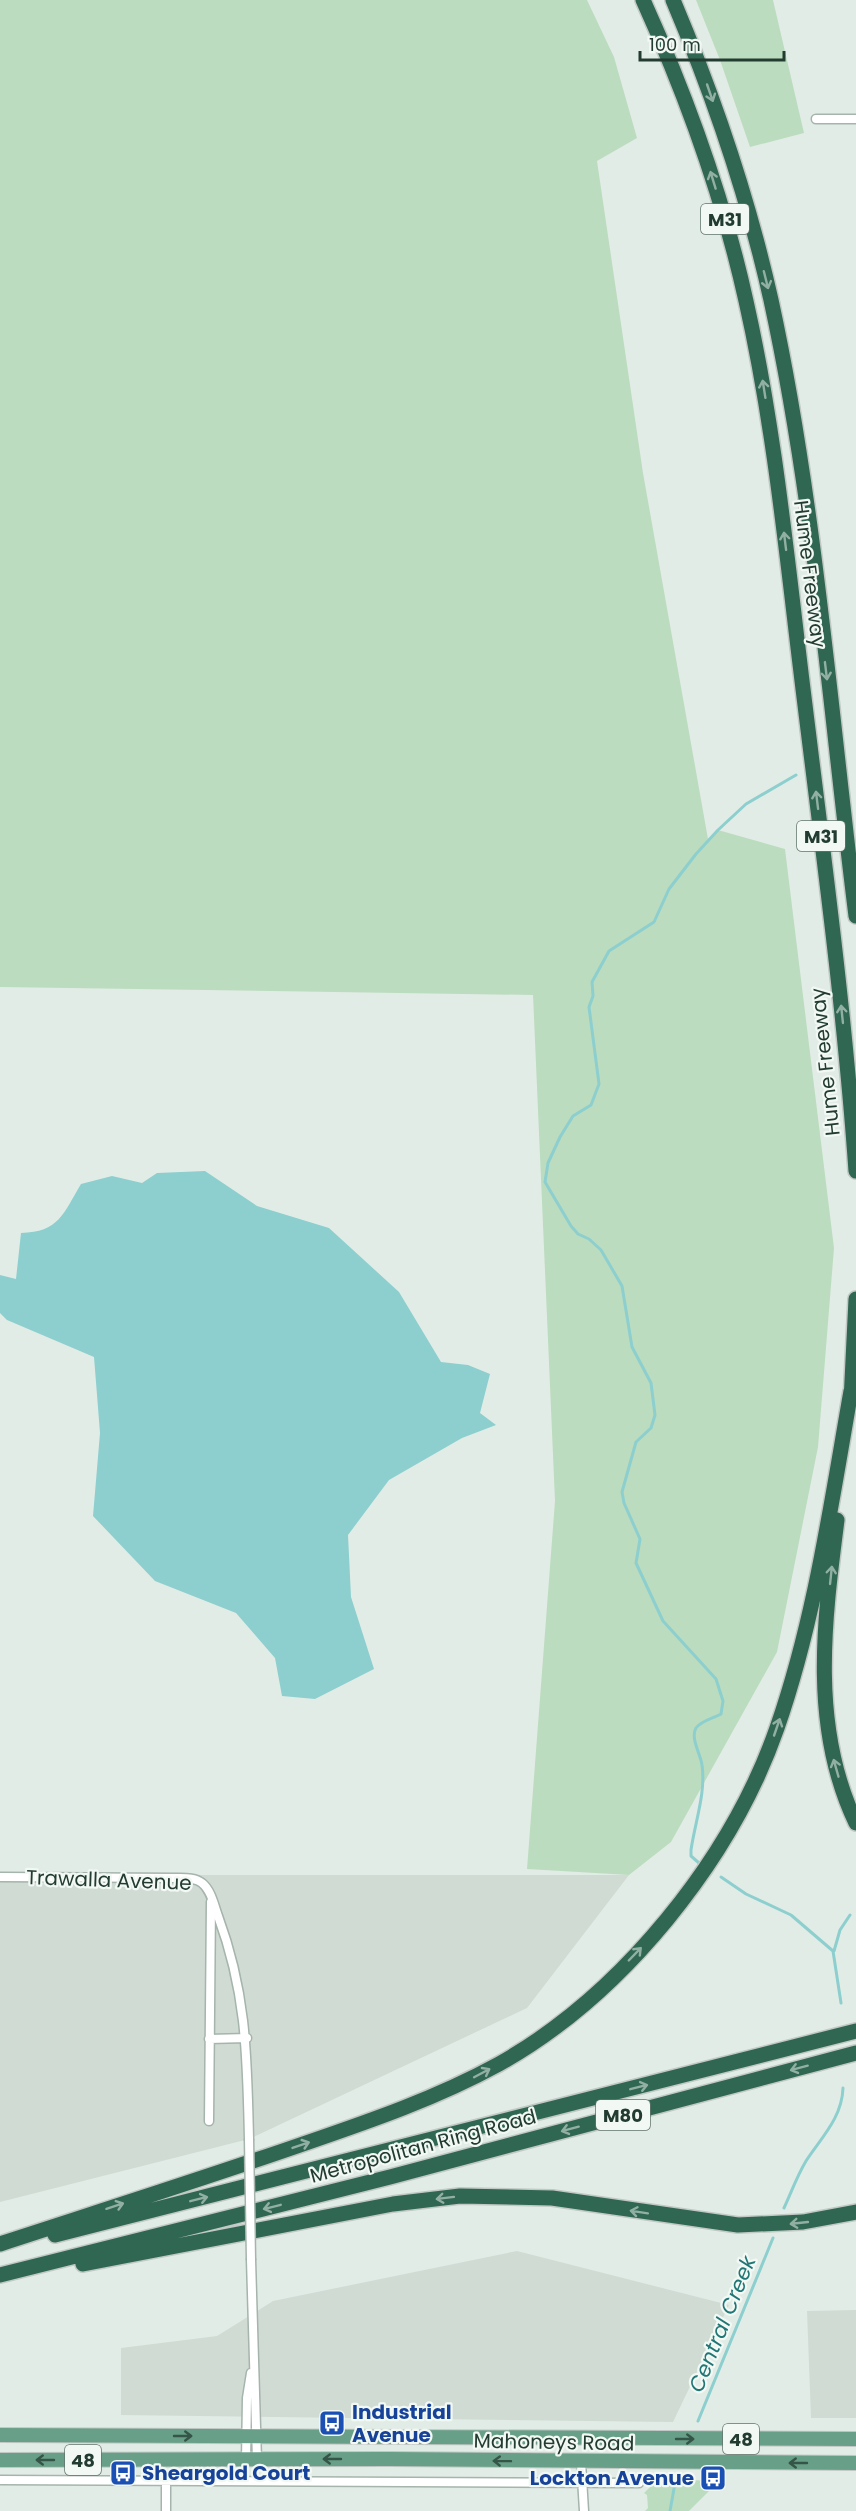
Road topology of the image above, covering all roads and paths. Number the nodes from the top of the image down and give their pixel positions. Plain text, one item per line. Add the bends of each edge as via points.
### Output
1 (643, 0) edge
2 (673, 0) edge
3 (816, 119) dead end
4 (856, 119) edge
5 (856, 916) edge
6 (856, 1171) edge
7 (856, 1299) edge
8 (851, 1391) junction
9 (856, 1823) edge
10 (0, 1877) edge
11 (211, 1896) junction
12 (856, 2031) edge
13 (209, 2038) junction
14 (247, 2038) junction
15 (856, 2053) edge
16 (209, 2121) dead end
17 (856, 2212) edge
18 (0, 2244) edge
19 (0, 2250) edge
20 (0, 2275) edge
21 (0, 2281) edge
22 (0, 2434) edge
23 (160, 2436) junction
24 (251, 2436) junction
25 (626, 2438) junction
26 (856, 2439) edge
27 (0, 2460) edge
28 (252, 2460) junction
29 (166, 2461) junction
30 (581, 2462) junction
31 (626, 2462) junction
32 (856, 2463) edge
33 (0, 2480) edge
34 (166, 2481) junction
35 (639, 2483) dead end
36 (583, 2484) junction
37 (166, 2511) edge
38 (584, 2511) edge

6 -> 1 highway, Hume Freeway / M31 via 821,837 760,365 710,169
2 -> 5 highway, Hume Freeway / M31 via 728,145 775,320 798,446
3 - 4 street
7 - 8 highway
9 -> 8 highway via 832,1753 823,1679
18 -> 8 highway via 279,2152 439,2094 502,2062 549,2030 637,1953 711,1860 756,1781 777,1729 804,1642
10 - 11 street, Trawalla Avenue via 192,1879 202,1883
11 - 13 street
11 - 14 street via 239,1983
19 -> 12 highway, Metropolitan Ring Road / M80
13 - 14 street
13 - 16 street
14 - 24 street, bridge
15 -> 20 highway, Metropolitan Ring Road / M80 via 390,2177
17 -> 21 highway via 803,2222 738,2225 552,2198 460,2196 393,2204
22 - 23 main road, Mahoneys Road / 48
23 -> 24 main road, Mahoneys Road / 48
23 - 29 main road
24 - 25 main road, Mahoneys Road / 48
24 - 28 street
25 -> 26 main road, Mahoneys Road / 48
25 - 31 main road
29 -> 27 main road, Mahoneys Road / 48
28 - 29 main road, Mahoneys Road / 48
30 -> 28 main road, Mahoneys Road / 48
30 - 31 main road, Mahoneys Road / 48
30 - 36 street
32 -> 31 main road, Mahoneys Road / 48
33 - 34 street, Mahoneys Road
34 - 36 street, Mahoneys Road
34 - 37 street
35 - 36 street, Mahoneys Road
36 - 38 street

